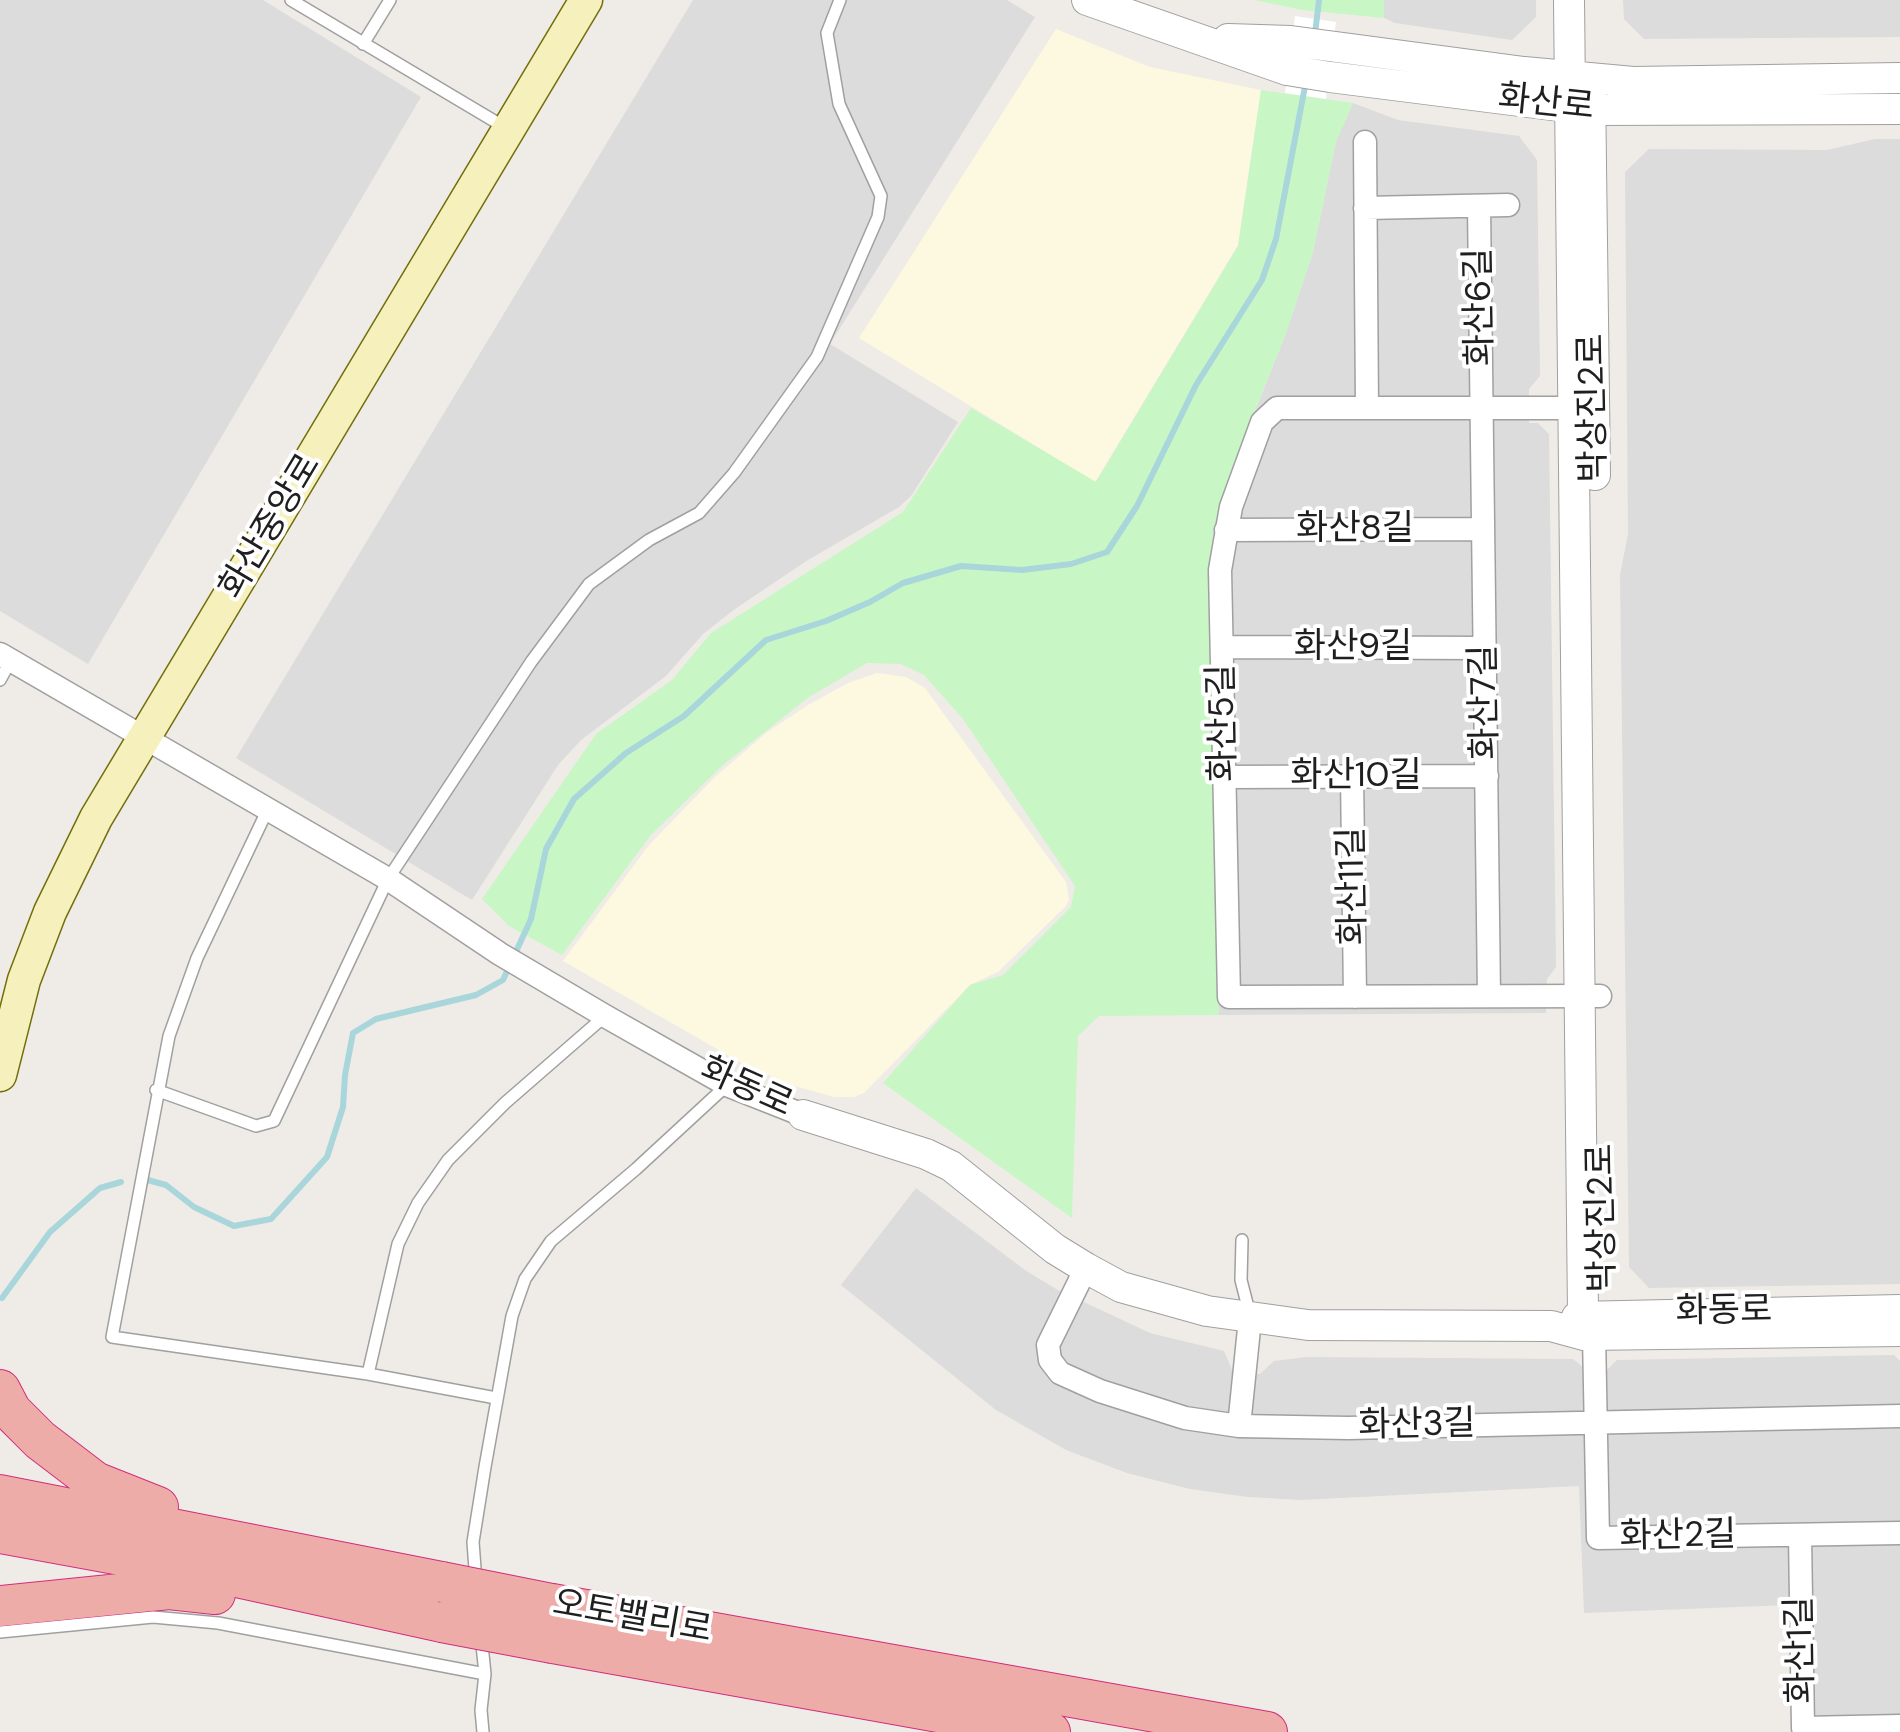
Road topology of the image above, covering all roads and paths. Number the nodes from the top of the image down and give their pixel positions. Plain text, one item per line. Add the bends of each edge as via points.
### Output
1 (290, 0) edge
2 (390, 0) edge
3 (586, 0) edge
4 (840, 0) edge
5 (1086, 0) edge
6 (1569, 0) edge
7 (1590, 0) edge
8 (363, 44) junction
9 (1332, 63) junction
10 (1580, 78) junction
11 (1900, 78) edge
12 (1580, 109) junction
13 (1900, 109) edge
14 (508, 128) junction
15 (1364, 142) dead end
16 (1508, 205) dead end
17 (1480, 206) junction
18 (1366, 208) junction
19 (1367, 408) junction
20 (1482, 408) junction
21 (1584, 408) junction
22 (1483, 529) junction
23 (1226, 530) junction
24 (1222, 648) junction
25 (1485, 648) junction
26 (4, 665) edge
27 (146, 737) junction
28 (1352, 776) junction
29 (1487, 776) junction
30 (1225, 777) junction
31 (267, 811) junction
32 (388, 879) junction
33 (1355, 996) junction
34 (1489, 996) junction
35 (1590, 996) junction
36 (605, 1016) junction
37 (0, 1075) edge
38 (728, 1085) junction
39 (156, 1090) junction
40 (803, 1114) joint
41 (1242, 1240) dead end
42 (1086, 1268) junction
43 (1900, 1310) edge
44 (1250, 1319) junction
45 (1594, 1321) junction
46 (1900, 1331) edge
47 (368, 1374) junction
48 (0, 1390) edge
49 (496, 1398) junction
50 (1900, 1416) edge
51 (1596, 1423) junction
52 (1239, 1426) junction
53 (0, 1495) edge
54 (0, 1532) edge
55 (1900, 1533) edge
56 (1800, 1535) junction
57 (280, 1549) junction
58 (0, 1606) edge
59 (368, 1608) junction
60 (552, 1624) junction
61 (0, 1632) edge
62 (485, 1674) junction
63 (1900, 1726) edge
64 (483, 1732) edge
65 (1050, 1732) edge
66 (1267, 1732) edge

1 - 8 lane
2 - 8 lane
3 - 14 main road, 화산중앙로
4 - 32 lane via 827,34 839,104 881,196 817,357 698,513 589,584
5 - 9 street, 화산로 via 1200,38
6 - 10 street, 박상진2로
7 - 10 street, 박상진2로
8 - 14 lane
9 - 10 street, 화산로
9 - 12 street, 화산로
10 - 11 street, 화산로
10 - 12 street, 박상진2로
12 - 13 street, 화산로
12 - 21 street, 박상진2로
14 - 27 main road, 화산중앙로
15 - 18 street
16 - 17 street, 화산6길
17 - 18 street, 화산6길
17 - 20 street, 화산6길
18 - 19 street
19 - 20 street, 화산5길
19 - 23 street, 화산5길 via 1277,408 1268,414
20 - 21 street, 화산5길
20 - 22 street, 화산7길
21 - 35 street, 박상진2로
22 - 23 street, 화산8길
22 - 25 street, 화산7길
23 - 24 street, 화산5길
24 - 25 street, 화산9길
24 - 30 street, 화산5길
25 - 29 street, 화산7길
26 - 27 street, 화동로
27 - 31 street, 화동로
27 - 37 main road, 화산중앙로 via 50,912
28 - 29 street, 화산10길
28 - 30 street, 화산10길
28 - 33 street, 화산11길
29 - 34 street, 화산7길
30 - 33 street, 화산5길 via 1229,997
31 - 32 street, 화동로
31 - 39 lane via 197,958
32 - 36 street, 화동로
32 - 39 lane via 274,1120 256,1126
33 - 34 street, 화산5길
34 - 35 street, 화산5길
35 - 45 street, 박상진2로
36 - 38 street, 화동로
36 - 47 lane via 448,1160 418,1203 398,1244
38 - 40 street, 화동로
38 - 49 lane via 550,1241 525,1279 512,1316
39 - 47 lane via 112,1337
40 - 42 street, 화동로 via 951,1166
41 - 44 lane via 1241,1280
42 - 44 street, 화동로 via 1173,1304
42 - 52 street, 화산3길 via 1048,1346 1060,1373 1143,1407
43 - 45 street, 화동로
44 - 45 street, 화동로 via 1308,1325
44 - 52 street
45 - 46 street, 화동로
45 - 51 street, 화산2길
47 - 49 lane
48 - 57 highway via 40,1440 95,1482
49 - 62 lane via 473,1542
50 - 51 street, 화산3길
51 - 52 street, 화산3길
51 - 56 street, 화산2길 via 1598,1538
53 - 57 highway, 오토밸리로
54 - 59 highway, 오토밸리로
55 - 56 street, 화산2길
56 - 63 street, 화산1길 via 1803,1728
57 - 60 highway, 오토밸리로, bridge via 442,1582
58 - 59 highway via 169,1590
59 - 60 highway, 오토밸리로, bridge via 442,1622
60 - 65 highway, 오토밸리로
60 - 66 highway, 오토밸리로
61 - 62 lane via 154,1616
62 - 64 lane

